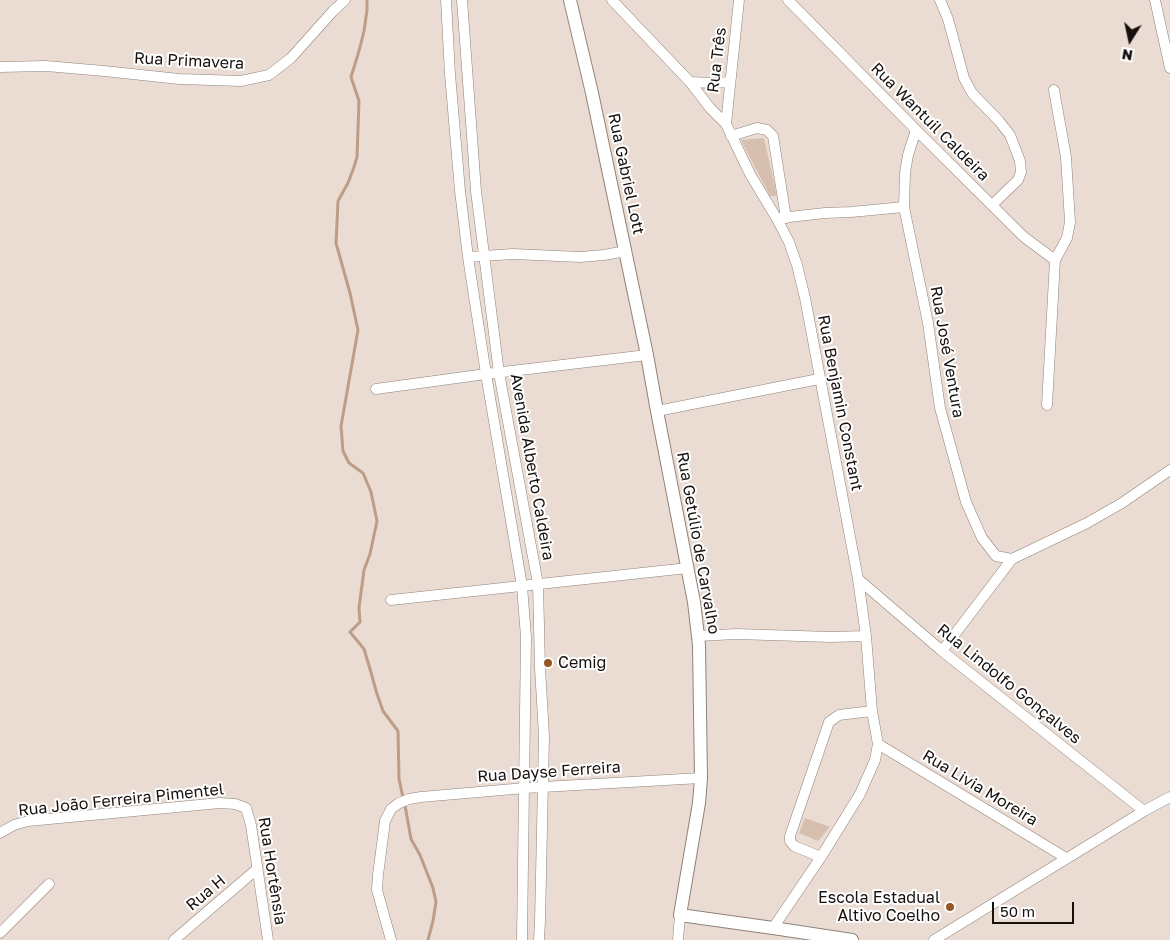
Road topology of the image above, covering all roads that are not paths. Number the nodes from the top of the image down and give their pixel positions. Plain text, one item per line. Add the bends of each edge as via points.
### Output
1 (345, 0) edge
2 (446, 0) edge
3 (462, 0) edge
4 (570, 0) edge
5 (612, 0) edge
6 (740, 0) edge
7 (788, 0) edge
8 (940, 0) edge
9 (1155, 0) edge
10 (0, 67) edge
11 (1170, 68) edge
12 (690, 82) junction
13 (730, 82) junction
14 (1054, 90) dead end
15 (726, 124) junction
16 (916, 130) junction
17 (731, 136) junction
18 (992, 204) junction
19 (904, 208) junction
20 (782, 218) junction
21 (626, 251) junction
22 (484, 256) junction
23 (468, 257) junction
24 (1055, 260) junction
25 (647, 355) junction
26 (499, 373) junction
27 (486, 374) junction
28 (819, 379) junction
29 (376, 390) dead end
30 (1047, 405) dead end
31 (657, 411) junction
32 (1170, 470) edge
33 (1012, 559) junction
34 (688, 568) junction
35 (858, 579) junction
36 (538, 584) junction
37 (522, 586) junction
38 (391, 600) dead end
39 (698, 636) junction
40 (866, 636) junction
41 (942, 651) junction
42 (872, 711) junction
43 (878, 744) junction
44 (701, 778) junction
45 (543, 787) junction
46 (524, 788) junction
47 (1170, 797) edge
48 (246, 808) joint
49 (1144, 811) junction
50 (0, 833) edge
51 (821, 857) junction
52 (1066, 858) junction
53 (257, 869) junction
54 (50, 884) dead end
55 (680, 915) junction
56 (522, 921) junction
57 (540, 921) junction
58 (773, 928) junction
59 (0, 933) edge
60 (789, 935) edge
61 (174, 940) edge
62 (268, 940) edge
63 (391, 940) edge
64 (522, 940) edge
65 (539, 940) edge
66 (678, 940) edge
67 (852, 940) edge
68 (934, 940) edge

1 - 10 street, Rua Primavera via 291,58 269,75 241,81 179,79 46,66
2 - 23 street, Avenida Alberto Caldeira
3 - 22 street, Avenida Alberto Caldeira
4 - 21 street, Rua Gabriel Lott
5 - 12 street, Rua Benjamin Constant
6 - 13 street, Rua Três
7 - 16 street, Rua Wantuil Caldeira
8 - 18 street via 964,78 972,92 1010,135 1020,161 1022,172 1018,180
9 - 11 street
12 - 13 street
12 - 15 street, Rua Benjamin Constant
13 - 15 street, Rua Três
14 - 24 street via 1066,157 1070,222 1067,238
15 - 17 street, Rua Benjamin Constant
16 - 18 street, Rua Wantuil Caldeira
16 - 19 street, Rua José Ventura via 904,173
17 - 20 street, Rua Benjamin Constant via 750,174
17 - 20 street via 757,128 767,130 773,136
18 - 24 street, Rua Wantuil Caldeira via 1024,237
19 - 20 street
19 - 33 street, Rua José Ventura via 928,323 940,408 966,502 989,548 996,556
20 - 28 street, Rua Benjamin Constant via 798,264
21 - 22 street via 580,258 513,254
21 - 25 street, Rua Gabriel Lott
22 - 23 street
22 - 26 street, Avenida Alberto Caldeira
23 - 27 street, Avenida Alberto Caldeira
24 - 30 street
25 - 26 street
25 - 31 street, Rua Getúlio de Carvalho
26 - 27 street
26 - 36 street, Avenida Alberto Caldeira
27 - 29 street
27 - 37 street, Avenida Alberto Caldeira
28 - 31 street
28 - 35 street, Rua Benjamin Constant
31 - 34 street, Rua Getúlio de Carvalho
32 - 33 street via 1087,523
33 - 41 street
34 - 36 street
34 - 39 street, Rua Getúlio de Carvalho
35 - 40 street, Rua Benjamin Constant
35 - 41 street, Rua Lindolfo Gonçalves
36 - 37 street
36 - 45 street, Avenida Alberto Caldeira
37 - 38 street
37 - 46 street, Avenida Alberto Caldeira via 526,637
39 - 40 street
39 - 44 street, Rua Getúlio de Carvalho
40 - 42 street, Rua Benjamin Constant
41 - 49 street, Rua Lindolfo Gonçalves
42 - 43 street, Rua Benjamin Constant
42 - 51 street via 839,715 829,722 790,836 794,846
43 - 51 street, Rua Benjamin Constant via 875,760 860,794
43 - 52 street, Rua Livia Moreira
44 - 45 street, Rua Dayse Ferreira
44 - 55 street, Rua Getúlio de Carvalho
45 - 46 street, Rua Dayse Ferreira
45 - 57 street, Avenida Alberto Caldeira
46 - 56 street, Avenida Alberto Caldeira
46 - 63 street, Rua Dayse Ferreira via 420,797 391,809 385,821 377,890
47 - 49 street
48 - 50 street, Rua João Ferreira Pimentel via 220,803 28,821
48 - 53 street, Rua Hortênsia
49 - 52 street
51 - 58 street, Rua Benjamin Constant
52 - 68 street
53 - 61 street, Rua H
53 - 62 street, Rua Hortênsia
54 - 59 street
55 - 58 street
55 - 66 street
56 - 57 street
56 - 64 street, Avenida Alberto Caldeira
57 - 65 street, Avenida Alberto Caldeira
58 - 60 street
60 - 67 street

